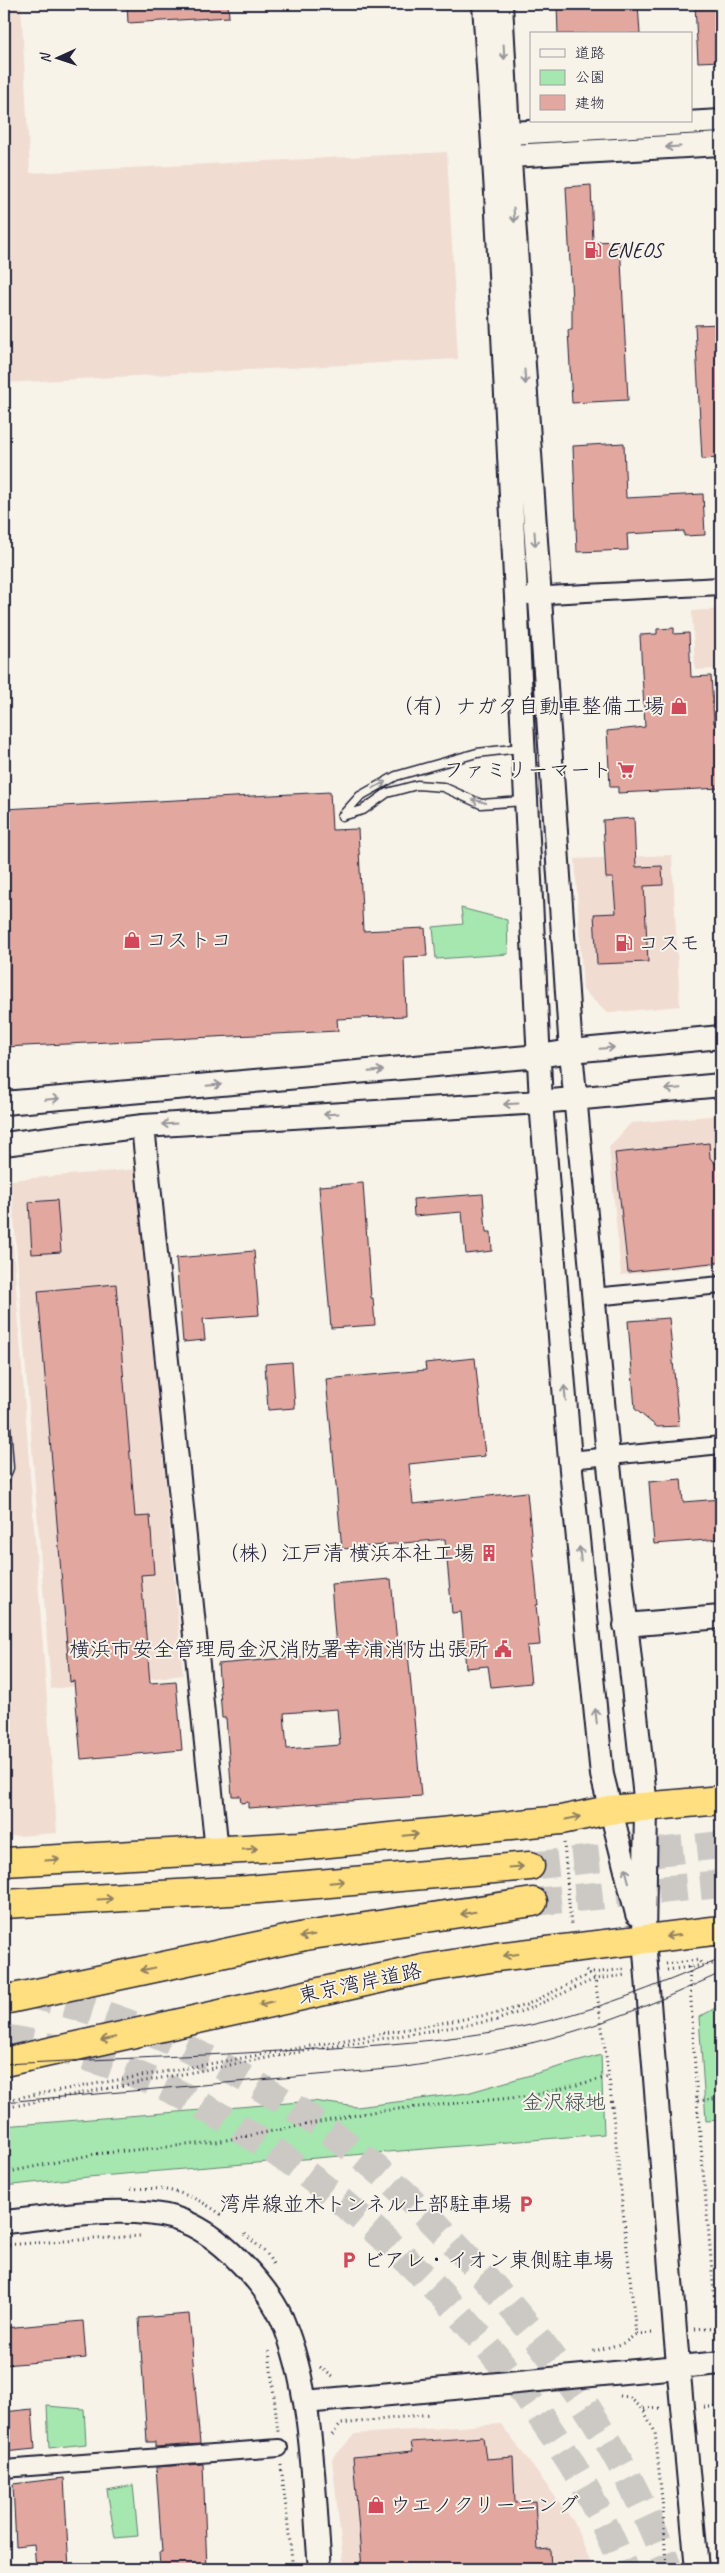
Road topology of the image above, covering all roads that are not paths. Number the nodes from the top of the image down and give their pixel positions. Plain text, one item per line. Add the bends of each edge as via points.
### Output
1 (484, 4) edge
2 (501, 4) edge
3 (721, 121) edge
4 (500, 133) junction
5 (721, 144) edge
6 (502, 156) junction
7 (721, 586) edge
8 (539, 596) junction
9 (517, 597) junction
10 (524, 747) junction
11 (527, 801) junction
12 (721, 1037) edge
13 (571, 1051) junction
14 (539, 1056) junction
15 (721, 1085) edge
16 (577, 1098) junction
17 (541, 1102) junction
18 (4, 1103) edge
19 (143, 1126) junction
20 (4, 1144) edge
21 (721, 1285) edge
22 (593, 1297) junction
23 (4, 1399) edge
24 (721, 1445) edge
25 (608, 1456) junction
26 (570, 1460) junction
27 (4, 1482) edge
28 (721, 1617) edge
29 (625, 1625) junction
30 (721, 1800) edge
31 (646, 1807) junction
32 (610, 1810) junction
33 (217, 1852) junction
34 (4, 1862) edge
35 (530, 1866) tunnel mouth
36 (533, 1902) tunnel mouth
37 (4, 1904) edge
38 (721, 1930) edge
39 (644, 1939) junction
40 (4, 2000) edge
41 (4, 2062) edge
42 (4, 2222) edge
43 (721, 2363) edge
44 (678, 2366) junction
45 (305, 2402) junction
46 (280, 2448) road end
47 (4, 2469) edge
48 (699, 2564) edge
49 (320, 2569) edge

1 - 4 street
2 -> 4 street
3 - 4 street
4 - 6 street
5 -> 6 street
6 -> 8 street
6 - 9 street
7 - 8 street
8 - 9 street
8 - 13 street
9 - 10 street
10 - 11 street
11 -> 10 lane via 481,804 443,787 417,785 387,793 363,810 342,816 360,796 396,776 477,753
11 - 14 street
13 -> 12 street
13 - 14 street
13 - 16 street
14 - 17 street
18 -> 14 street
15 -> 16 street
16 - 17 street
16 - 22 street
17 -> 19 street
26 -> 17 street
19 - 20 street
19 - 33 street
21 - 22 street
22 - 25 street
23 - 27 lane via 9,1468
24 - 25 street
25 - 26 street
25 - 29 street
32 -> 26 street via 602,1775
28 - 29 street
29 - 31 street
30 - 31 highway
31 - 32 highway
31 - 39 street
33 -> 32 highway via 561,1820
39 -> 32 street
34 -> 33 highway
37 -> 35 highway via 247,1890
36 -> 40 highway via 305,1936
38 -> 39 highway, 東京湾岸道路
39 -> 41 highway, 東京湾岸道路 via 496,1957 402,1973
39 - 44 street
42 - 45 street via 132,2213 173,2218 201,2230 226,2248 260,2282 282,2319
43 - 44 street
44 - 45 street
44 - 48 street
45 - 49 street
46 - 47 street

